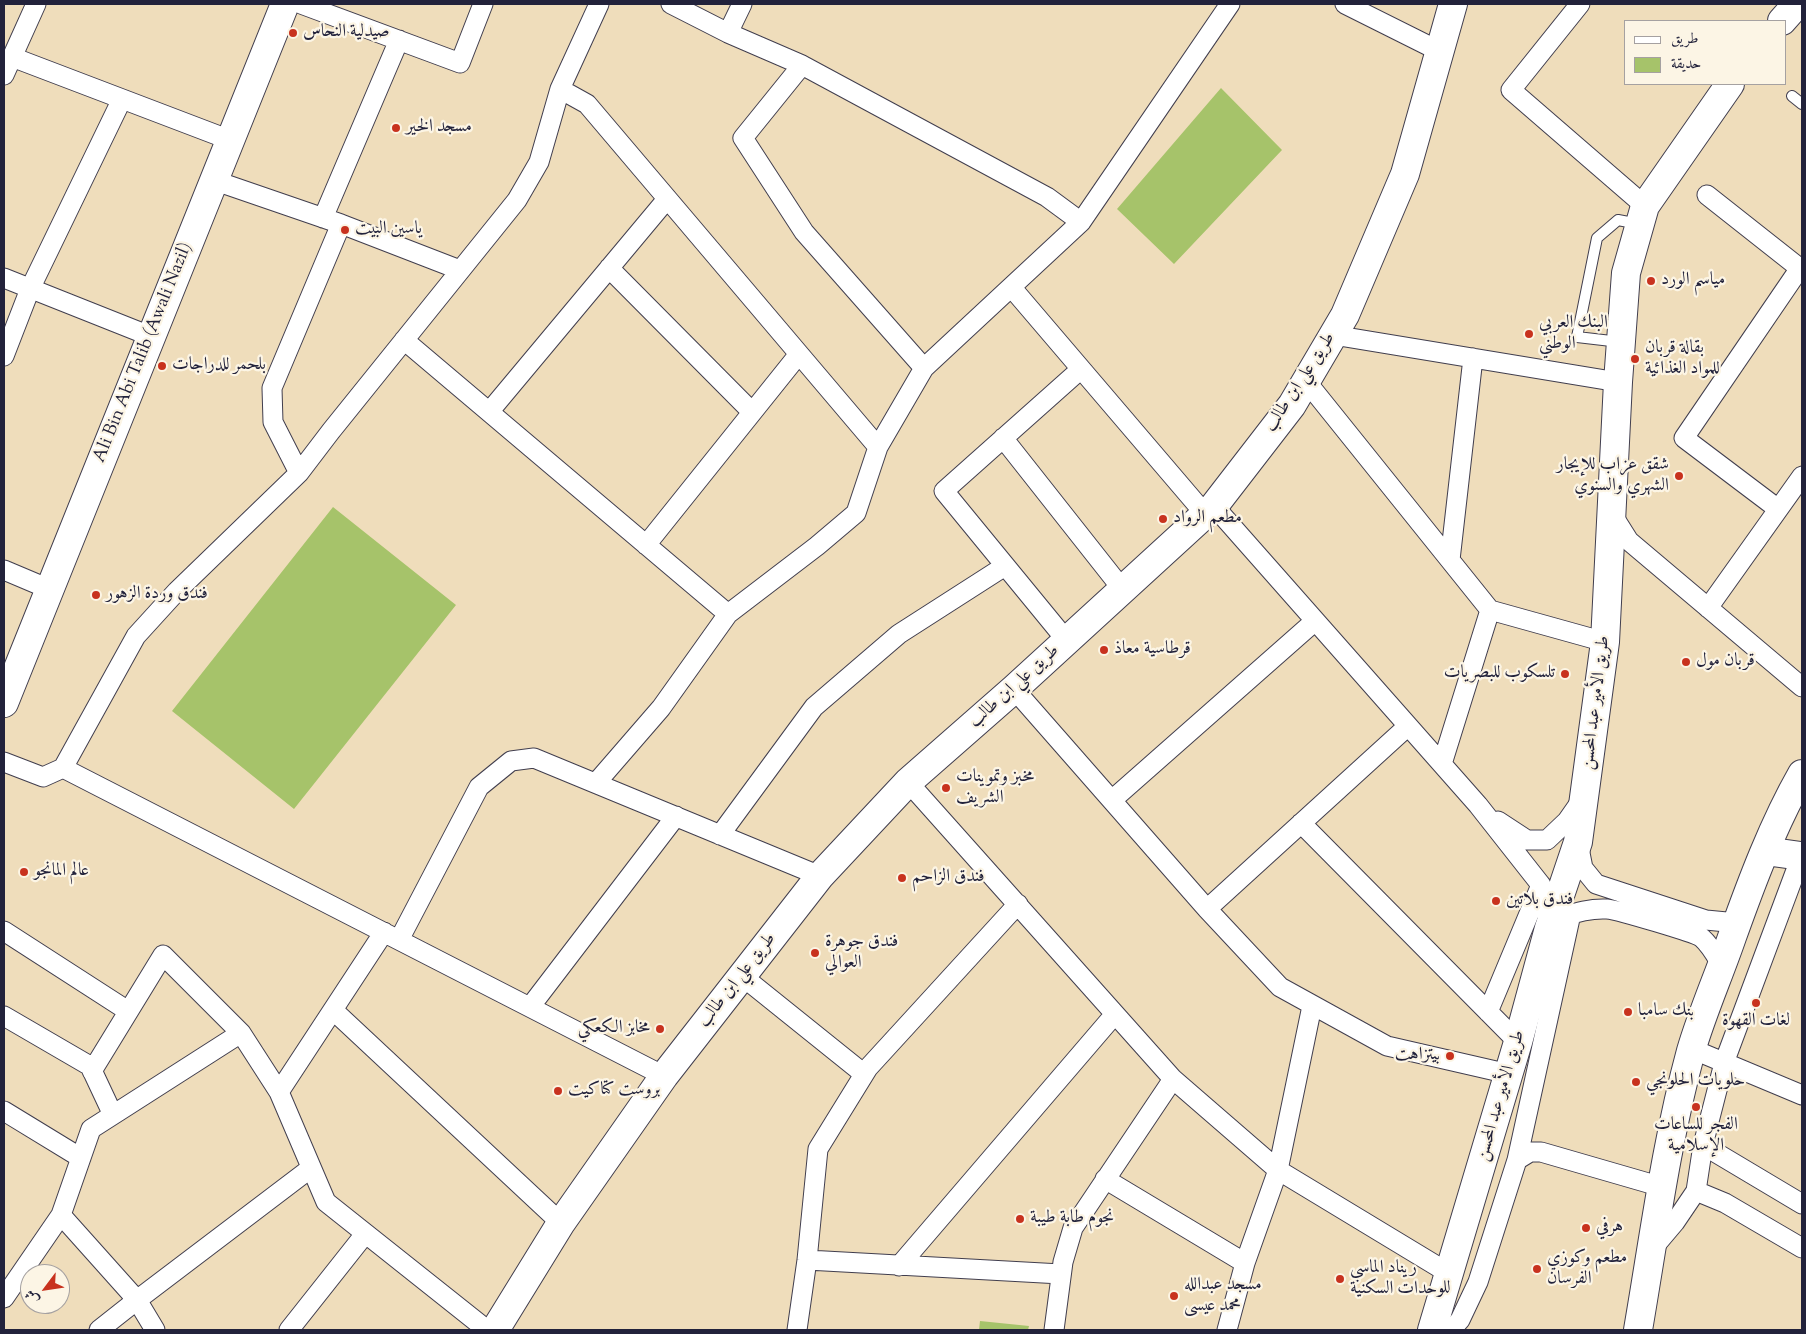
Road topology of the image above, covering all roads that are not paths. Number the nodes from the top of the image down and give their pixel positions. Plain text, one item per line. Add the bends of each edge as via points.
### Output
1 (285, 4) edge
2 (301, 4) edge
3 (483, 4) edge
4 (598, 4) edge
5 (671, 4) edge
6 (742, 4) edge
7 (1230, 4) edge
8 (1345, 4) edge
9 (1453, 4) edge
10 (1580, 4) edge
11 (1797, 4) edge
12 (31, 5) edge
13 (1783, 20) edge
14 (728, 33) junction
15 (399, 40) junction
16 (1438, 51) junction
17 (12, 57) junction
18 (802, 65) junction
19 (4, 75) edge
20 (1729, 85) edge
21 (560, 89) junction
22 (1792, 96) dead end
23 (122, 99) junction
24 (1802, 104) edge
25 (230, 140) junction
26 (213, 180) junction
27 (1707, 195) dead end
28 (667, 199) junction
29 (1643, 215) junction
30 (323, 218) junction
31 (1081, 222) junction
32 (341, 224) junction
33 (609, 268) junction
34 (1801, 269) edge
35 (460, 270) junction
36 (4, 278) edge
37 (1012, 288) junction
38 (30, 289) junction
39 (1333, 335) junction
40 (150, 336) junction
41 (404, 340) junction
42 (1621, 342) junction
43 (799, 354) junction
44 (4, 356) edge
45 (1473, 358) junction
46 (924, 368) junction
47 (1081, 369) junction
48 (1306, 380) junction
49 (1618, 382) junction
50 (489, 412) junction
51 (752, 412) junction
52 (1003, 438) junction
53 (878, 447) junction
54 (299, 473) junction
55 (1802, 476) edge
56 (1778, 509) junction
57 (1210, 510) junction
58 (1612, 514) junction
59 (646, 545) junction
60 (1450, 560) junction
61 (1005, 566) junction
62 (4, 570) edge
63 (49, 589) junction
64 (1123, 590) junction
65 (1708, 608) junction
66 (1490, 610) junction
67 (728, 614) junction
68 (1315, 621) junction
69 (1067, 641) junction
70 (1606, 642) junction
71 (1802, 687) edge
72 (1014, 689) junction
73 (4, 702) edge
74 (1408, 726) junction
75 (4, 762) edge
76 (1442, 764) junction
77 (63, 768) junction
78 (1802, 774) edge
79 (908, 782) junction
80 (596, 783) junction
81 (1585, 796) junction
82 (1112, 800) junction
83 (1478, 805) junction
84 (676, 816) junction
85 (1301, 823) junction
86 (720, 835) junction
87 (1578, 842) junction
88 (1765, 851) junction
89 (1802, 855) edge
90 (820, 876) junction
91 (1541, 885) junction
92 (1018, 904) junction
93 (1207, 909) junction
94 (1557, 921) junction
95 (1737, 922) junction
96 (4, 931) edge
97 (392, 936) junction
98 (1722, 966) junction
99 (742, 976) junction
100 (1312, 1006) junction
101 (530, 1007) junction
102 (333, 1010) junction
103 (128, 1011) junction
104 (1488, 1012) junction
105 (1115, 1014) junction
106 (4, 1016) edge
107 (241, 1033) junction
108 (1518, 1042) junction
109 (1692, 1049) junction
110 (1724, 1063) junction
111 (92, 1071) junction
112 (864, 1074) junction
113 (1509, 1074) junction
114 (664, 1076) junction
115 (1173, 1079) junction
116 (279, 1092) junction
117 (1802, 1095) edge
118 (4, 1111) edge
119 (114, 1115) junction
120 (1703, 1145) junction
121 (81, 1158) junction
122 (1517, 1160) junction
123 (311, 1168) junction
124 (1278, 1170) junction
125 (1105, 1180) junction
126 (1662, 1187) junction
127 (1696, 1191) junction
128 (1802, 1204) edge
129 (61, 1215) junction
130 (561, 1223) junction
131 (365, 1234) junction
132 (1802, 1248) edge
133 (1650, 1250) junction
134 (807, 1260) junction
135 (1244, 1263) junction
136 (899, 1266) junction
137 (1061, 1274) junction
138 (1450, 1274) junction
139 (4, 1298) edge
140 (137, 1300) junction
141 (99, 1330) edge
142 (155, 1330) edge
143 (289, 1330) edge
144 (486, 1330) edge
145 (495, 1330) edge
146 (797, 1330) edge
147 (1054, 1330) edge
148 (1227, 1330) edge
149 (1432, 1330) edge
150 (1451, 1330) edge
151 (1638, 1330) edge

1 - 25 main road, Ali Bin Abi Talib (Awali Nazil)
2 - 15 street
3 - 15 street via 460,63
4 - 21 street
5 - 14 street
6 - 14 street
7 - 31 street
8 - 16 street
9 - 16 main road, طريق علي ابن طالب
10 - 29 street via 1511,90
11 - 13 main road
12 - 17 street
14 - 18 street
15 - 30 street
16 - 39 main road, طريق علي ابن طالب via 1405,174
17 - 19 street
17 - 23 street
18 - 31 street via 1047,197
18 - 46 street via 743,138 804,232
20 - 29 main road, طريق الأمير عبد المحسن
21 - 28 street via 587,104
21 - 35 street via 539,162 517,200
22 - 24 lane
23 - 25 street
23 - 38 street
25 - 26 main road, Ali Bin Abi Talib (Awali Nazil)
26 - 30 street
26 - 40 main road, Ali Bin Abi Talib (Awali Nazil)
27 - 34 street
28 - 33 street
28 - 43 street
29 - 42 main road, طريق الأمير عبد المحسن via 1626,273
29 - 42 lane via 1618,220 1597,238 1577,337
30 - 32 street
31 - 37 street
32 - 35 street
32 - 54 street via 272,388 273,422
33 - 50 street
33 - 51 street
34 - 56 street via 1684,438
35 - 41 street
36 - 38 street
37 - 46 street
37 - 47 street
38 - 40 street
38 - 44 street
39 - 45 street
39 - 48 main road, طريق علي ابن طالب
40 - 63 main road, Ali Bin Abi Talib (Awali Nazil)
41 - 50 street
41 - 54 street
42 - 49 main road, طريق الأمير عبد المحسن
43 - 51 street
43 - 53 street
45 - 49 street
45 - 60 street
46 - 53 street
47 - 52 street
47 - 57 street
48 - 57 main road, طريق علي ابن طالب via 1292,405
48 - 60 street
49 - 58 main road, طريق الأمير عبد المحسن
50 - 59 street
51 - 59 street
52 - 61 street via 944,491
52 - 64 street
53 - 67 street via 856,513
54 - 77 street via 184,584 136,636
55 - 56 street
56 - 65 street
57 - 64 main road, طريق علي ابن طالب
57 - 68 street
58 - 65 street via 1629,542
58 - 70 main road, طريق الأمير عبد المحسن
59 - 67 street
60 - 66 street
61 - 69 street
61 - 86 street via 899,634 814,707
62 - 63 street
63 - 73 main road, Ali Bin Abi Talib (Awali Nazil)
64 - 69 main road, طريق علي ابن طالب
65 - 71 street
66 - 70 street
66 - 76 street
67 - 80 street via 661,708
68 - 74 street
68 - 82 street
69 - 72 main road, طريق علي ابن طالب
70 - 81 main road, طريق الأمير عبد المحسن
72 - 79 main road, طريق علي ابن طالب
72 - 82 street
74 - 76 street
74 - 85 street
75 - 77 street via 43,777
76 - 83 street
77 - 97 street
78 - 88 main road
79 - 90 main road, طريق علي ابن طالب
79 - 92 street
80 - 84 street
80 - 97 street via 534,758 511,761 479,787
81 - 83 street via 1567,821 1547,840 1527,840
81 - 87 main road, طريق الأمير عبد المحسن
82 - 93 street
83 - 91 street
84 - 86 street
84 - 101 street
85 - 93 street
85 - 104 street
86 - 90 street
87 - 94 main road, طريق الأمير عبد المحسن
87 - 95 street via 1583,868 1596,884 1706,920
88 - 89 main road
88 - 95 main road
89 - 110 street
90 - 99 main road, طريق علي ابن طالب
91 - 94 street
91 - 104 street
92 - 105 street
92 - 112 street
93 - 100 street via 1280,988
94 - 98 street via 1586,910 1608,909 1700,937
94 - 108 main road, طريق الأمير عبد المحسن
94 - 122 street
95 - 98 main road
96 - 103 street
97 - 101 street
97 - 102 street
98 - 109 main road
99 - 112 street
99 - 114 main road, طريق علي ابن طالب
100 - 113 street via 1387,1046
100 - 124 street
101 - 114 street
102 - 116 street
102 - 130 street
103 - 107 street via 163,954
103 - 111 street
104 - 108 street
105 - 115 street
105 - 136 street
106 - 111 street via 90,1066
107 - 116 street
107 - 119 street
108 - 113 main road, طريق الأمير عبد المحسن
109 - 110 street
109 - 126 main road via 1678,1101
110 - 117 street
110 - 120 street
111 - 119 street
112 - 134 street via 818,1149
113 - 138 main road, طريق الأمير عبد المحسن
114 - 130 main road, طريق علي ابن طالب
115 - 124 street
115 - 125 street
116 - 123 street
118 - 121 street
119 - 121 street via 91,1129
120 - 127 street
120 - 128 street
121 - 129 street
122 - 126 street via 1530,1152 1541,1152
122 - 150 street via 1478,1282 1460,1320
123 - 131 street via 326,1202
123 - 140 street
124 - 135 street
124 - 138 street
125 - 135 street
125 - 137 street via 1073,1228
126 - 133 main road
127 - 132 street via 1724,1203
127 - 133 street
129 - 139 street
129 - 140 street
130 - 145 main road, طريق علي ابن طالب
131 - 143 street
131 - 144 street
133 - 151 main road
134 - 136 street
134 - 146 street
135 - 148 street
136 - 137 street
137 - 147 street
138 - 149 main road, طريق الأمير عبد المحسن
140 - 141 street
140 - 142 street

